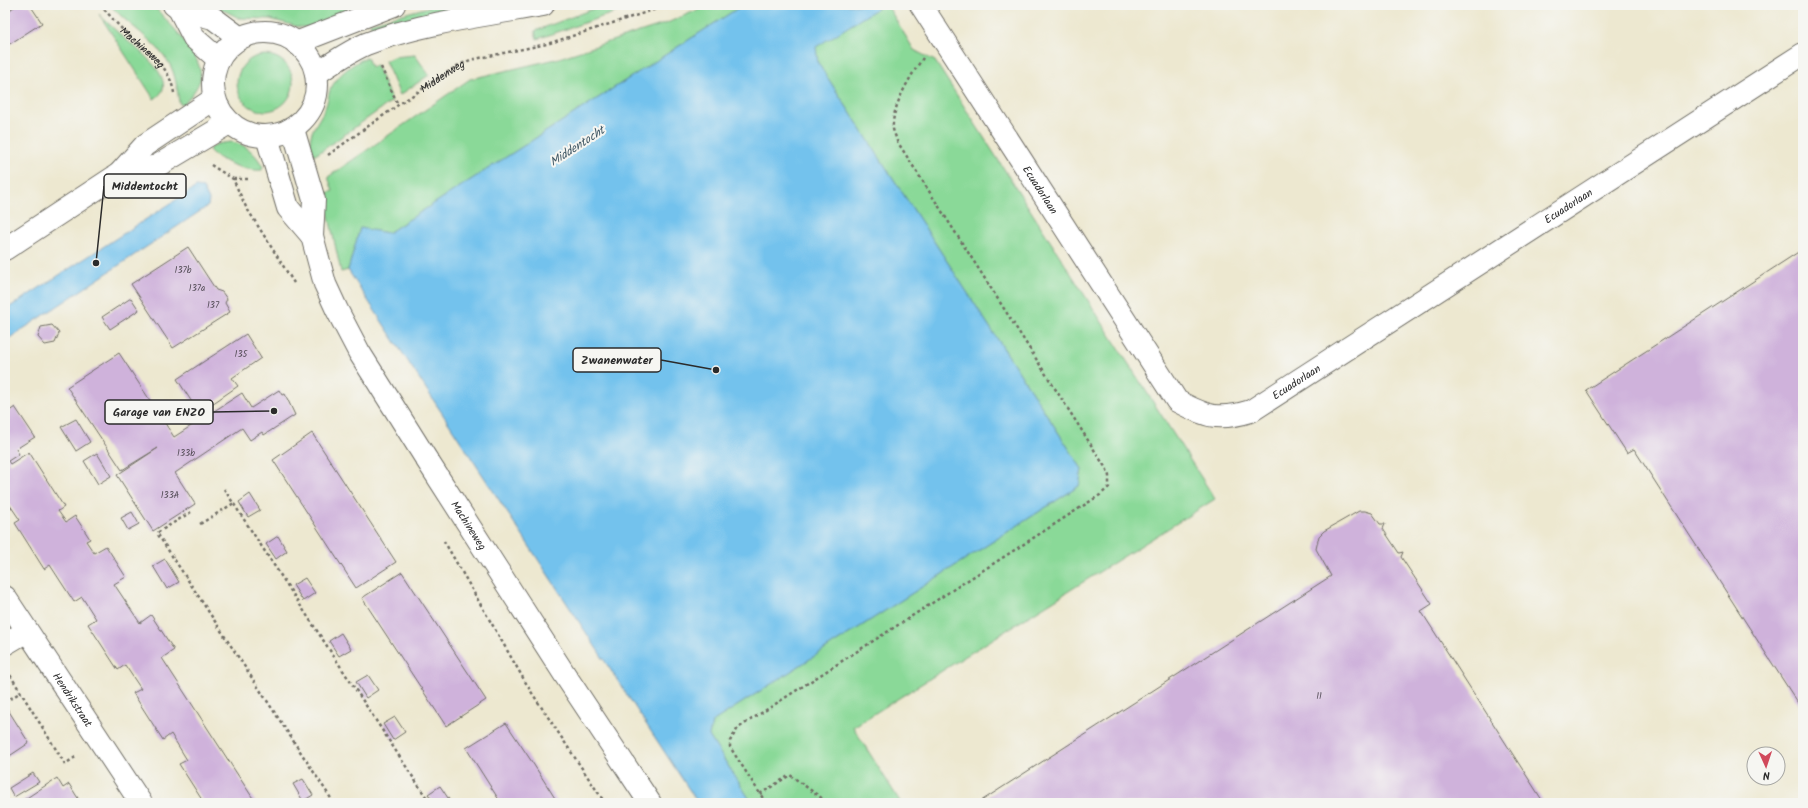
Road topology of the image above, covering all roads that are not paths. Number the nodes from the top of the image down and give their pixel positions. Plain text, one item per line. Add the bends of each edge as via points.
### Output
1 (394, 5) edge
2 (543, 5) edge
3 (921, 5) edge
4 (177, 7) edge
5 (240, 38) junction
6 (296, 43) junction
7 (1803, 54) edge
8 (218, 59) junction
9 (316, 74) junction
10 (214, 99) junction
11 (229, 123) junction
12 (293, 129) junction
13 (267, 137) junction
14 (119, 174) junction
15 (312, 236) junction
16 (5, 249) edge
17 (5, 597) edge
18 (27, 631) junction
19 (5, 644) edge
20 (141, 803) edge
21 (650, 803) edge

1 - 6 street
2 - 9 street via 404,31 353,51
3 - 7 street, Ecuadorlaan via 1177,401 1213,417 1233,416 1251,411
4 - 5 street via 212,18
4 - 8 street via 194,38
5 - 6 street via 251,34 275,33 286,36
5 - 8 street
6 - 9 street via 311,59
8 - 10 street via 212,85
9 - 12 street via 316,97 311,109
10 - 11 street
10 - 14 street via 146,145
11 - 13 street via 255,136
11 - 14 street via 157,166
12 - 13 street
12 - 15 street, Machineweg via 314,200
13 - 15 street, Machineweg via 288,208
14 - 16 street
15 - 21 street, Machineweg via 325,284 359,352 560,668
17 - 18 street, Hendrikstraat
18 - 19 street
18 - 20 street, Hendrikstraat

